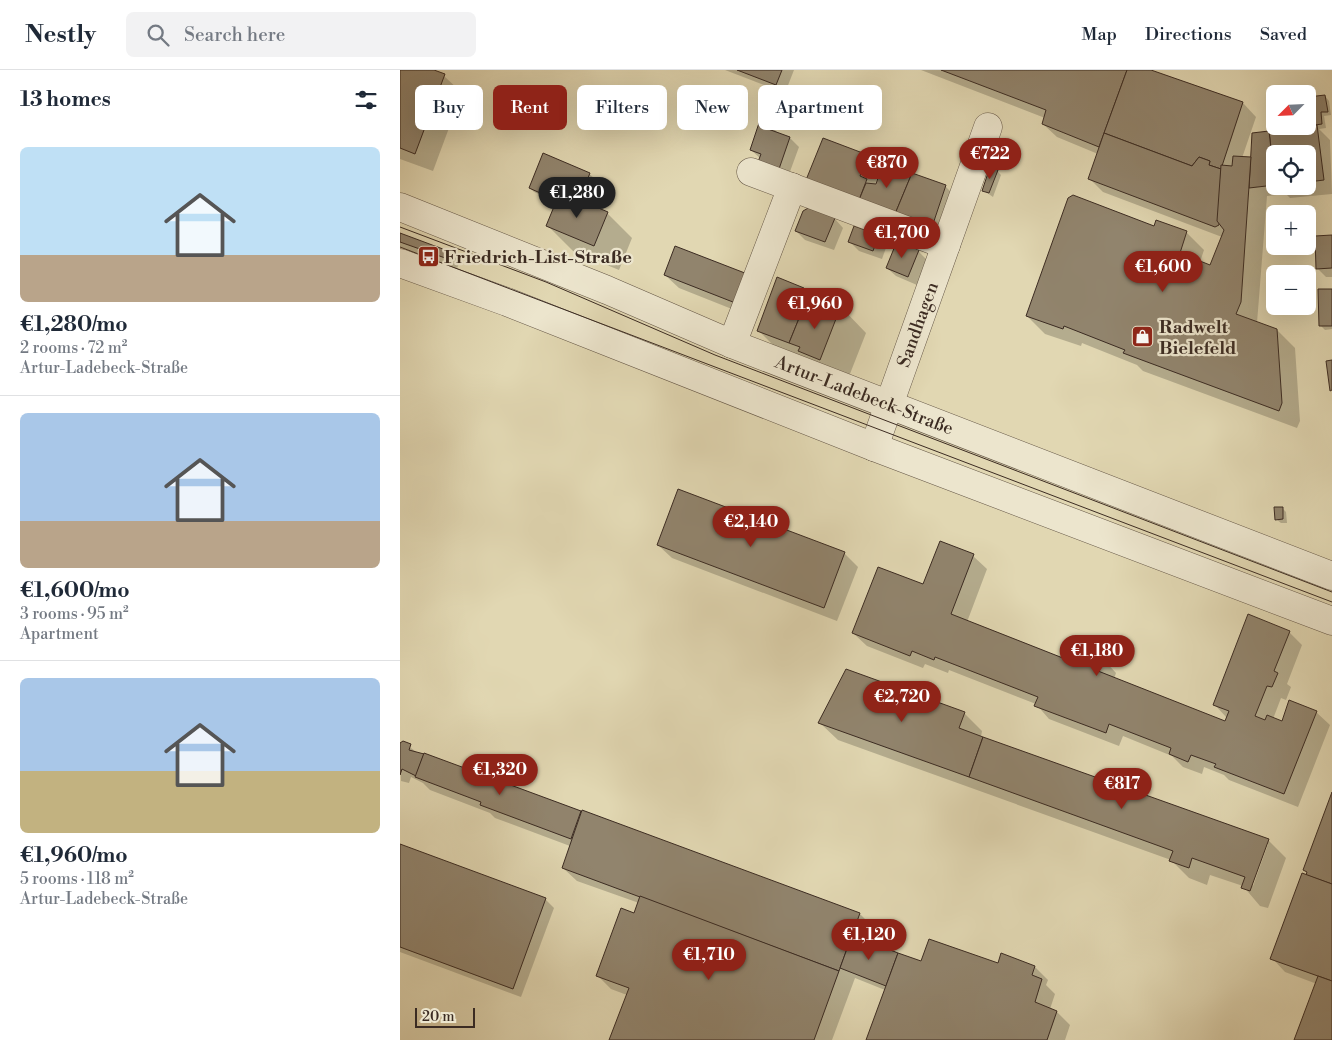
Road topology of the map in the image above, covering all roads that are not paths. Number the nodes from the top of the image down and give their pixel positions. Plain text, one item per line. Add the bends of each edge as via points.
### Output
1 (988, 127) dead end
2 (751, 172) dead end
3 (792, 188) junction
4 (400, 207) edge
5 (946, 246) junction
6 (400, 262) edge
7 (732, 344) junction
8 (890, 405) junction
9 (874, 447) junction
10 (1332, 576) edge
11 (1332, 621) edge

1 - 5 street, Sandhagen
2 - 3 street
3 - 5 street
3 - 7 street
4 - 7 street, Artur-Ladebeck-Straße
5 - 8 street, Sandhagen
6 - 9 street
7 - 8 street, Artur-Ladebeck-Straße
8 - 9 street, Sandhagen
8 - 10 street, Artur-Ladebeck-Straße
9 - 11 street

